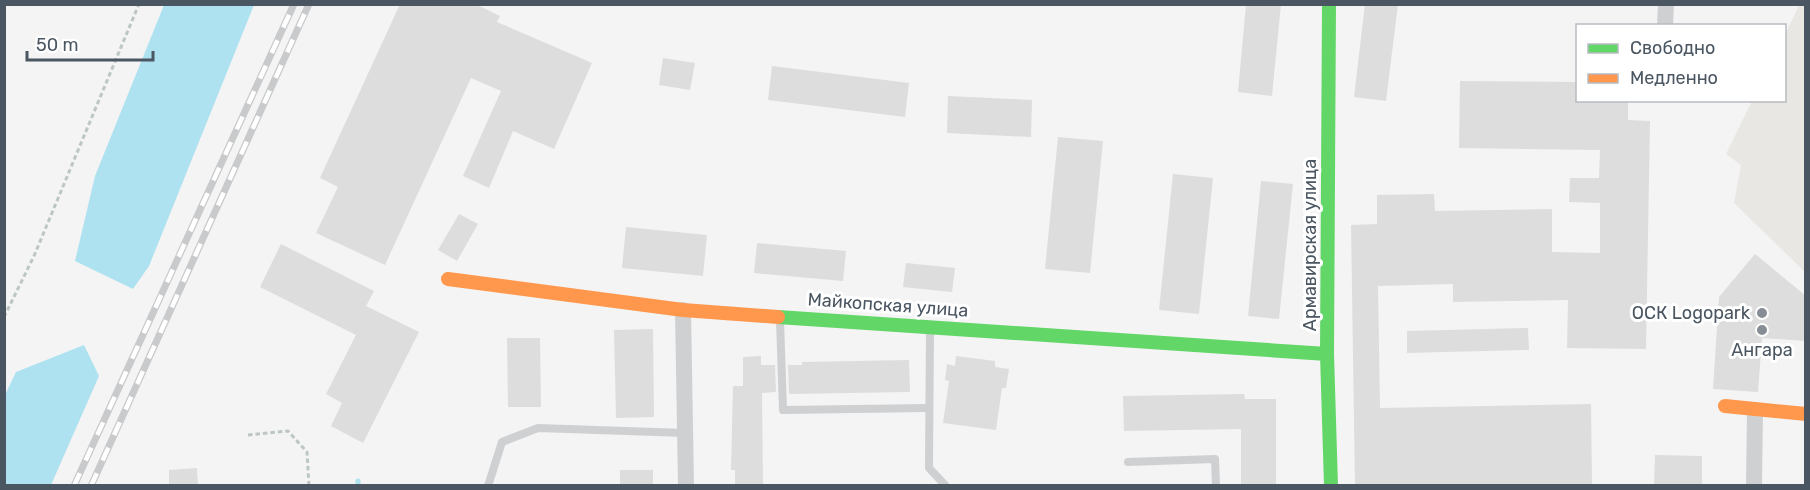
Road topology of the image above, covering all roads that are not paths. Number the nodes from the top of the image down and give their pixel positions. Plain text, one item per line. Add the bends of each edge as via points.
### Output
1 (1329, 4) edge
2 (1666, 4) edge
3 (1665, 24) edge
4 (448, 279) dead end
5 (682, 310) junction
6 (780, 316) junction
7 (930, 326) junction
8 (1327, 354) junction
9 (1725, 406) dead end
10 (928, 408) junction
11 (1755, 410) junction
12 (1806, 414) edge
13 (685, 433) junction
14 (1128, 462) dead end
15 (488, 486) edge
16 (686, 486) edge
17 (946, 486) edge
18 (1216, 486) edge
19 (1331, 486) edge
20 (1754, 486) edge

1 - 8 street, Армавирская улица
2 - 3 street
4 - 5 street, Майкопская улица
5 - 6 street, Майкопская улица
5 - 13 street
6 - 7 street, Майкопская улица
6 - 10 lane via 783,410
7 - 8 street, Майкопская улица
7 - 10 lane
8 - 19 street, Армавирская улица
9 - 11 street
10 - 17 lane via 929,468
11 - 12 street
11 - 20 street
13 - 15 lane via 538,428 502,442
13 - 16 street
14 - 18 lane via 1215,459

